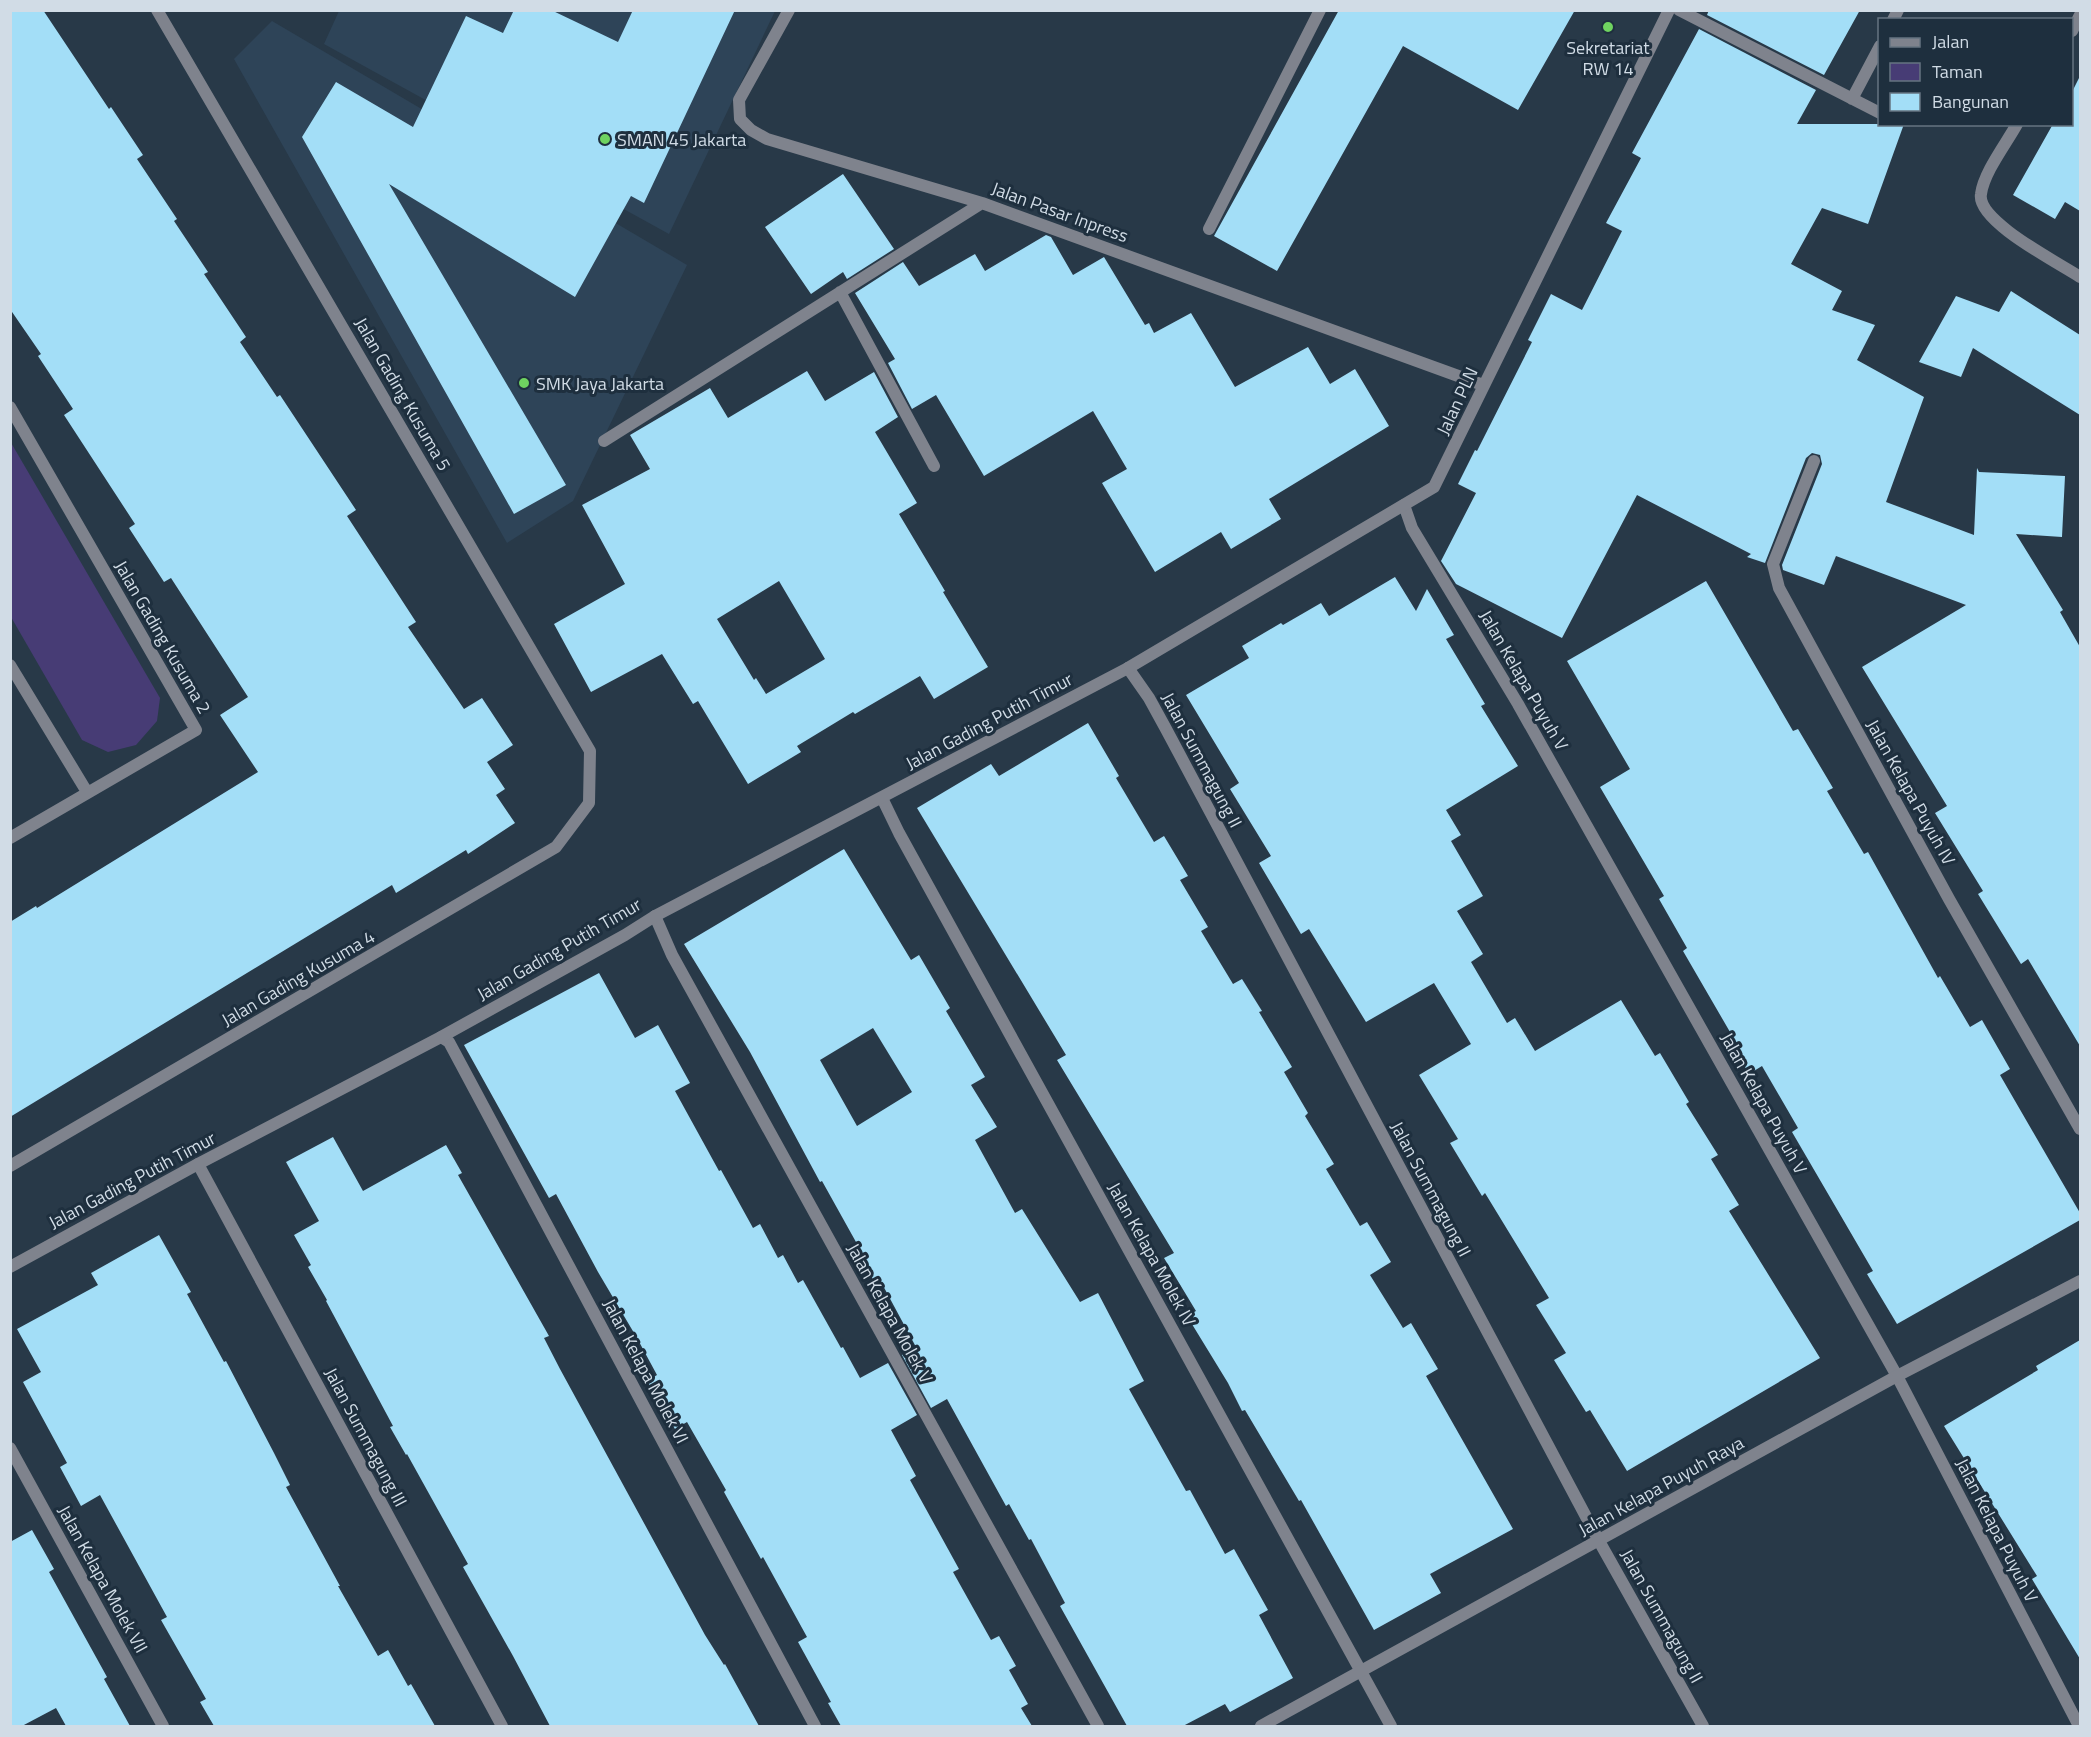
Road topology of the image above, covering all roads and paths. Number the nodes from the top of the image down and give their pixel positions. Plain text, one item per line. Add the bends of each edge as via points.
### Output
1 (157, 10) edge
2 (789, 10) edge
3 (1320, 10) edge
4 (1669, 10) edge
5 (1680, 10) edge
6 (2080, 15) edge
7 (2073, 29) edge
8 (1878, 50) edge
9 (1852, 99) junction
10 (1878, 112) edge
11 (2016, 126) edge
12 (982, 203) junction
13 (1209, 229) dead end
14 (2080, 277) edge
15 (840, 292) junction
16 (1483, 385) junction
17 (10, 407) edge
18 (604, 441) dead end
19 (1814, 461) dead end
20 (934, 466) dead end
21 (1404, 505) junction
22 (10, 665) edge
23 (1128, 668) junction
24 (87, 792) junction
25 (882, 798) junction
26 (589, 803) joint
27 (10, 838) edge
28 (655, 916) junction
29 (441, 1036) junction
30 (2080, 1129) edge
31 (198, 1164) junction
32 (10, 1166) edge
33 (10, 1267) edge
34 (2080, 1281) edge
35 (1897, 1376) junction
36 (10, 1448) edge
37 (1599, 1541) junction
38 (1362, 1671) junction
39 (164, 1726) edge
40 (502, 1726) edge
41 (815, 1726) edge
42 (1098, 1726) edge
43 (1261, 1726) edge
44 (1391, 1726) edge
45 (1703, 1726) edge
46 (2079, 1726) edge

1 - 26 street, Jalan Gading Kusuma 5 via 590,751
2 - 12 street, Jalan Pasar Inpress via 739,100 740,119 751,130 767,139
3 - 13 street
4 - 16 street, Jalan PLN
5 - 9 street
6 - 7 street
8 - 9 street
9 - 10 street
11 - 14 street via 1985,180 1980,197 1986,212 2000,226
12 - 15 street
12 - 16 street, Jalan Pasar Inpress
15 - 18 street
15 - 20 street
16 - 21 street, Jalan PLN via 1434,487
17 - 24 street, Jalan Gading Kusuma 2 via 196,730
19 - 30 street, Jalan Kelapa Puyuh IV via 1773,564 1779,588 1948,899
21 - 23 street, Jalan PLN
21 - 35 street, Jalan Kelapa Puyuh V via 1412,528 1518,704
22 - 24 street
23 - 25 street, Jalan Gading Putih Timur
23 - 37 street, Jalan Summagung II via 1166,729
24 - 27 street, Jalan Gading Kusuma 2
25 - 28 street, Jalan Gading Putih Timur
25 - 38 street, Jalan Kelapa Molek IV
26 - 32 street, Jalan Gading Kusuma 4 via 556,847
28 - 29 street, Jalan Gading Putih Timur
28 - 42 street, Jalan Kelapa Molek V via 672,955
29 - 31 street, Jalan Gading Putih Timur
29 - 41 street, Jalan Kelapa Molek VI via 449,1042
31 - 33 street, Jalan Gading Putih Timur
31 - 40 street, Jalan Summagung III
34 - 35 street, Jalan Kelapa Puyuh Raya
35 - 37 street, Jalan Kelapa Puyuh Raya
35 - 46 street, Jalan Kelapa Puyuh V
36 - 39 street, Jalan Kelapa Molek VII
37 - 38 street, Jalan Kelapa Puyuh Raya
37 - 45 street, Jalan Summagung II
38 - 43 street, Jalan Kelapa Puyuh Raya
38 - 44 street, Jalan Kelapa Molek IV

